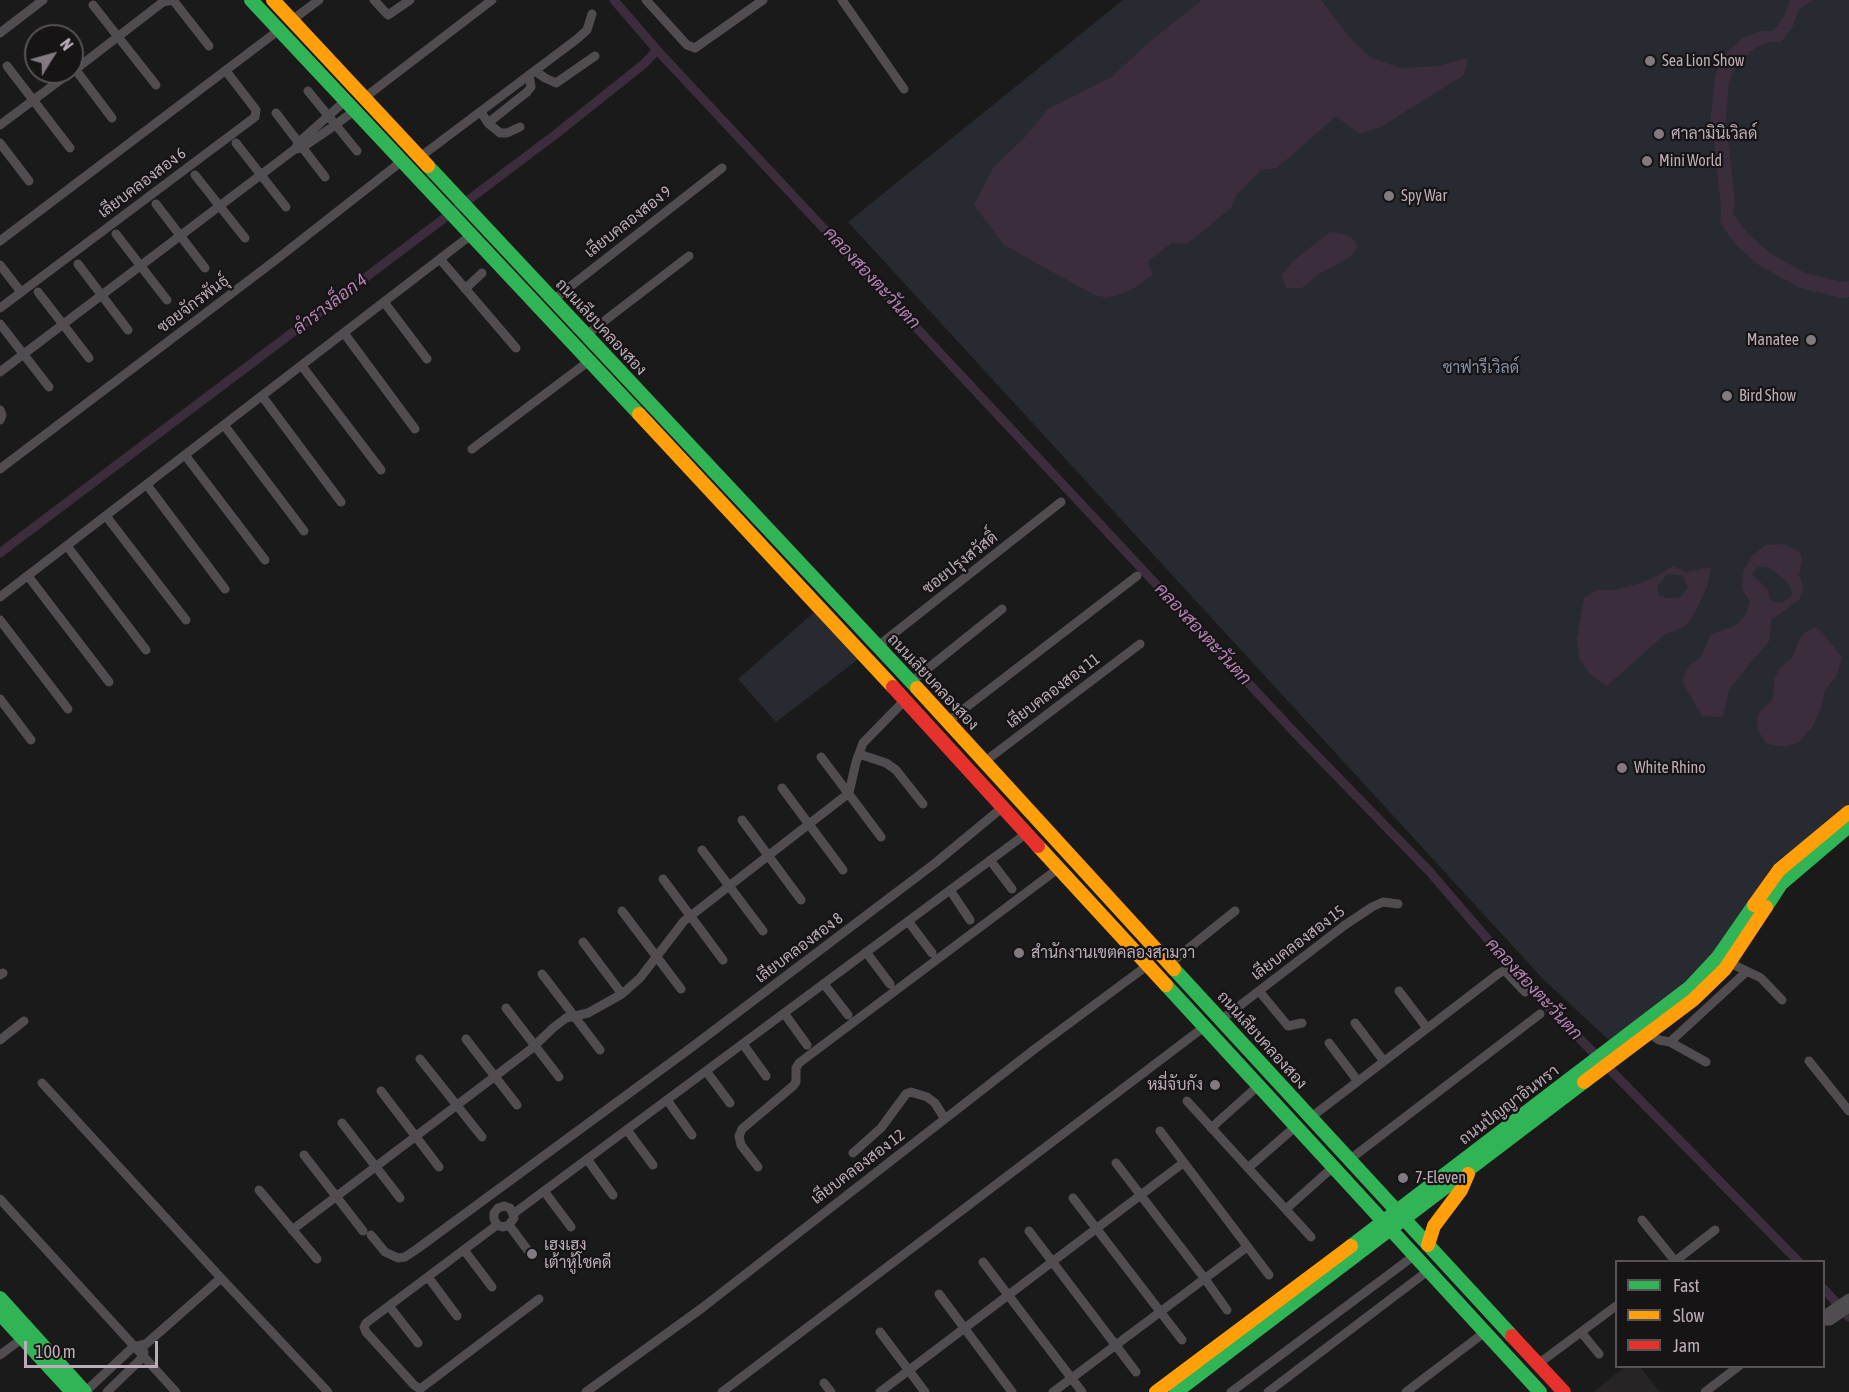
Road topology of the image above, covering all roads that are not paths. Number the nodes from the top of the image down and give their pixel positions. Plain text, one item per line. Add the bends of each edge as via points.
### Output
1 (43, 0) edge
2 (173, 0) edge
3 (251, 0) edge
4 (273, 0) edge
5 (319, 0) edge
6 (374, 0) edge
7 (410, 0) edge
8 (492, 0) edge
9 (764, 0) edge
10 (842, 0) edge
11 (163, 1) edge
12 (650, 1) edge
13 (93, 5) dead end
14 (592, 14) dead end
15 (292, 20) junction
16 (279, 30) junction
17 (0, 33) edge
18 (118, 36) junction
19 (209, 46) dead end
20 (595, 56) dead end
21 (84, 61) edge
22 (7, 66) dead end
23 (226, 71) junction
24 (532, 73) junction
25 (84, 83) edge
26 (54, 84) edge
27 (156, 85) dead end
28 (904, 89) dead end
29 (308, 91) dead end
30 (364, 98) junction
31 (33, 100) junction
32 (350, 106) junction
33 (481, 111) junction
34 (276, 113) dead end
35 (328, 116) junction
36 (112, 118) dead end
37 (488, 123) junction
38 (0, 125) edge
39 (336, 125) junction
40 (520, 127) dead end
41 (0, 143) edge
42 (236, 144) dead end
43 (299, 146) junction
44 (70, 148) dead end
45 (357, 151) dead end
46 (420, 157) junction
47 (402, 161) junction
48 (722, 168) dead end
49 (195, 175) dead end
50 (261, 175) junction
51 (325, 177) dead end
52 (29, 181) dead end
53 (156, 204) dead end
54 (220, 206) junction
55 (286, 207) dead end
56 (116, 234) dead end
57 (471, 235) junction
58 (181, 236) junction
59 (245, 238) dead end
60 (0, 241) edge
61 (689, 256) dead end
62 (440, 259) junction
63 (78, 264) dead end
64 (0, 265) edge
65 (141, 266) junction
66 (205, 268) dead end
67 (482, 273) dead end
68 (465, 289) junction
69 (21, 292) junction
70 (38, 292) dead end
71 (102, 295) junction
72 (167, 300) dead end
73 (553, 300) junction
74 (384, 302) junction
75 (0, 308) edge
76 (0, 324) edge
77 (63, 324) junction
78 (128, 330) dead end
79 (344, 333) junction
80 (586, 335) junction
81 (516, 348) dead end
82 (23, 353) junction
83 (89, 358) dead end
84 (427, 359) dead end
85 (589, 361) junction
86 (302, 366) junction
87 (0, 372) edge
88 (49, 387) dead end
89 (262, 396) junction
90 (0, 410) edge
91 (0, 420) edge
92 (224, 425) junction
93 (415, 429) dead end
94 (472, 449) dead end
95 (185, 455) junction
96 (0, 469) edge
97 (381, 470) dead end
98 (147, 485) junction
99 (341, 501) dead end
100 (1061, 502) dead end
101 (106, 516) junction
102 (304, 531) dead end
103 (67, 546) junction
104 (265, 560) dead end
105 (28, 576) junction
106 (1137, 576) dead end
107 (225, 589) dead end
108 (0, 597) edge
109 (1002, 609) dead end
110 (0, 620) edge
111 (186, 620) dead end
112 (1140, 644) dead end
113 (878, 646) junction
114 (146, 650) dead end
115 (109, 682) dead end
116 (910, 682) junction
117 (0, 699) edge
118 (905, 700) junction
119 (68, 709) dead end
120 (947, 722) junction
121 (31, 740) dead end
122 (859, 754) junction
123 (821, 757) dead end
124 (984, 762) junction
125 (782, 788) dead end
126 (849, 793) junction
127 (923, 804) dead end
128 (1004, 807) junction
129 (1849, 812) edge
130 (742, 820) dead end
131 (809, 824) junction
132 (1849, 826) edge
133 (1027, 833) junction
134 (881, 837) dead end
135 (702, 850) dead end
136 (769, 855) junction
137 (990, 860) junction
138 (1059, 868) junction
139 (843, 870) dead end
140 (663, 879) dead end
141 (729, 886) junction
142 (1012, 889) dead end
143 (950, 890) junction
144 (801, 900) dead end
145 (1398, 904) dead end
146 (622, 911) dead end
147 (1235, 911) dead end
148 (690, 916) junction
149 (970, 920) dead end
150 (908, 921) junction
151 (763, 931) dead end
152 (583, 942) dead end
153 (866, 952) junction
154 (932, 953) dead end
155 (657, 957) junction
156 (723, 960) dead end
157 (1730, 963) junction
158 (1169, 964) junction
159 (1148, 965) junction
160 (1746, 972) junction
161 (542, 974) dead end
162 (824, 984) junction
163 (890, 984) dead end
164 (681, 989) dead end
165 (1259, 991) junction
166 (1399, 991) dead end
167 (1525, 992) dead end
168 (622, 994) junction
169 (1201, 998) junction
170 (1782, 1000) dead end
171 (506, 1008) dead end
172 (1188, 1010) junction
173 (784, 1013) junction
174 (1540, 1014) dead end
175 (848, 1015) dead end
176 (574, 1016) junction
177 (1221, 1020) junction
178 (24, 1021) dead end
179 (1302, 1023) dead end
180 (1355, 1023) dead end
181 (1204, 1027) junction
182 (1427, 1028) junction
183 (1649, 1033) junction
184 (466, 1039) dead end
185 (0, 1040) edge
186 (1670, 1042) junction
187 (1329, 1043) dead end
188 (535, 1044) junction
189 (743, 1044) junction
190 (807, 1045) dead end
191 (1621, 1048) junction
192 (600, 1050) dead end
193 (420, 1059) dead end
194 (1383, 1060) junction
195 (1809, 1061) dead end
196 (1706, 1062) dead end
197 (1601, 1063) junction
198 (706, 1071) junction
199 (766, 1076) dead end
200 (495, 1077) junction
201 (559, 1077) dead end
202 (1357, 1080) junction
203 (42, 1083) dead end
204 (1258, 1086) junction
205 (381, 1091) dead end
206 (667, 1100) junction
207 (1187, 1101) dead end
208 (730, 1104) dead end
209 (457, 1105) junction
210 (517, 1105) dead end
211 (1848, 1113) edge
212 (1310, 1118) junction
213 (945, 1119) junction
214 (342, 1123) dead end
215 (1295, 1127) junction
216 (1211, 1128) junction
217 (627, 1130) junction
218 (1160, 1131) dead end
219 (692, 1135) dead end
220 (416, 1137) junction
221 (482, 1137) dead end
222 (853, 1153) dead end
223 (304, 1155) dead end
224 (587, 1159) junction
225 (1349, 1160) junction
226 (1116, 1163) dead end
227 (1183, 1163) junction
228 (653, 1165) dead end
229 (376, 1167) junction
230 (439, 1167) dead end
231 (758, 1167) dead end
232 (1248, 1168) junction
233 (1332, 1168) junction
234 (1469, 1172) junction
235 (259, 1191) dead end
236 (544, 1191) junction
237 (613, 1195) dead end
238 (1140, 1195) junction
239 (337, 1197) junction
240 (400, 1198) dead end
241 (1073, 1198) dead end
242 (0, 1199) edge
243 (1286, 1209) junction
244 (513, 1214) junction
245 (1400, 1216) junction
246 (1642, 1220) dead end
247 (497, 1225) junction
248 (508, 1226) junction
249 (1387, 1226) junction
250 (571, 1227) dead end
251 (1096, 1228) junction
252 (292, 1230) junction
253 (1715, 1230) dead end
254 (1029, 1231) dead end
255 (1311, 1237) dead end
256 (1428, 1245) junction
257 (1248, 1247) junction
258 (464, 1250) junction
259 (1415, 1255) junction
260 (532, 1256) dead end
261 (317, 1259) dead end
262 (1674, 1260) edge
263 (1676, 1260) edge
264 (1052, 1261) junction
265 (984, 1262) dead end
266 (1429, 1270) junction
267 (1269, 1275) dead end
268 (428, 1277) junction
269 (221, 1278) junction
270 (1205, 1279) junction
271 (492, 1287) dead end
272 (939, 1294) dead end
273 (1008, 1294) junction
274 (0, 1298) edge
275 (1848, 1298) edge
276 (539, 1299) dead end
277 (389, 1306) junction
278 (1615, 1307) edge
279 (1849, 1308) edge
280 (1227, 1310) dead end
281 (1161, 1312) junction
282 (0, 1314) edge
283 (458, 1316) dead end
284 (1826, 1317) edge
285 (964, 1327) junction
286 (879, 1332) dead end
287 (1485, 1332) junction
288 (1581, 1332) junction
289 (27, 1335) junction
290 (1182, 1340) dead end
291 (418, 1343) dead end
292 (146, 1344) junction
293 (1116, 1345) junction
294 (133, 1347) junction
295 (1599, 1353) dead end
296 (0, 1355) edge
297 (143, 1357) junction
298 (1538, 1364) junction
299 (1736, 1368) edge
300 (908, 1370) junction
301 (1136, 1372) dead end
302 (1072, 1378) junction
303 (824, 1383) dead end
304 (72, 1392) edge
305 (85, 1392) edge
306 (107, 1392) edge
307 (176, 1392) edge
308 (328, 1392) edge
309 (586, 1392) edge
310 (722, 1392) edge
311 (831, 1392) edge
312 (880, 1392) edge
313 (925, 1392) edge
314 (1012, 1392) edge
315 (1053, 1392) edge
316 (1082, 1392) edge
317 (1156, 1392) edge
318 (1176, 1392) edge
319 (1231, 1392) edge
320 (1268, 1392) edge
321 (1406, 1392) edge
322 (1540, 1392) edge
323 (1564, 1392) edge
324 (1705, 1392) edge

1 - 17 street
2 - 11 street
2 - 19 street
3 - 16 main road, ถนนเลียบคลองสอง
4 - 15 main road, ถนนเลียบคลองสอง
5 - 15 street
6 - 7 street via 388,15
8 - 30 street
9 - 12 street via 695,48 687,45
10 - 28 street
11 - 18 street
13 - 18 street
14 - 24 street via 586,30
15 - 30 main road, ถนนเลียบคลองสอง
16 - 23 street
16 - 32 main road, ถนนเลียบคลองสอง
18 - 21 street
18 - 27 street
20 - 24 street via 556,83
22 - 31 street
23 - 60 street
23 - 69 street, เลียบคลองสอง 6 via 256,110 255,117
24 - 33 street
24 - 37 street via 527,92
25 - 36 street
26 - 31 street
29 - 35 street
30 - 46 main road, ถนนเลียบคลองสอง
31 - 38 street
31 - 44 street
32 - 35 street
32 - 39 street
32 - 47 main road, ถนนเลียบคลองสอง
33 - 37 street
33 - 46 street
34 - 43 street
35 - 39 street
35 - 43 street
37 - 40 street via 500,134
39 - 43 street
39 - 45 street
41 - 52 street
42 - 50 street
43 - 50 street
43 - 51 street
46 - 73 main road, ถนนเลียบคลองสอง
47 - 57 main road, ถนนเลียบคลองสอง
47 - 96 street, ซอยจักรพันธุ์
48 - 73 street, เลียบคลองสอง 9
49 - 54 street
50 - 54 street
50 - 55 street
53 - 58 street
54 - 58 street
54 - 59 street
56 - 65 street
57 - 62 street
57 - 85 main road, ถนนเลียบคลองสอง
58 - 65 street
58 - 66 street
61 - 80 street
62 - 68 street
62 - 74 street
63 - 71 street
64 - 69 street
65 - 71 street
65 - 72 street
67 - 68 street
68 - 81 street
69 - 75 street, เลียบคลองสอง 6
70 - 77 street
71 - 77 street
71 - 78 street
73 - 80 main road, ถนนเลียบคลองสอง
74 - 79 street
74 - 84 street
76 - 82 street
77 - 82 street
77 - 83 street
79 - 86 street
79 - 93 street
80 - 113 main road, ถนนเลียบคลองสอง
82 - 87 street
82 - 88 street
85 - 94 street
85 - 118 main road, ถนนเลียบคลองสอง
86 - 89 street
86 - 97 street
89 - 92 street
89 - 99 street
90 - 91 street
92 - 95 street
92 - 102 street
95 - 98 street
95 - 104 street
98 - 101 street
98 - 107 street
100 - 113 street, ซอยปรุงสวัสดิ์
101 - 103 street
101 - 111 street
103 - 105 street
103 - 114 street
105 - 108 street
105 - 115 street
106 - 120 street
109 - 116 street
110 - 119 street
112 - 124 street, เลียบคลองสอง 11
113 - 116 main road, ถนนเลียบคลองสอง
116 - 120 main road, ถนนเลียบคลองสอง
117 - 121 street
118 - 122 street via 863,742
118 - 128 main road, ถนนเลียบคลองสอง
120 - 124 main road, ถนนเลียบคลองสอง
122 - 126 street
122 - 127 street via 896,770
123 - 126 street
124 - 158 main road, ถนนเลียบคลองสอง
125 - 131 street
126 - 131 street
126 - 134 street
128 - 133 main road, ถนนเลียบคลองสอง
128 - 239 street, เลียบคลองสอง 8 via 692,1047 405,1257 385,1252
129 - 191 main road, ถนนปัญญาอินทรา via 1779,870 1705,973
130 - 136 street
131 - 136 street
131 - 139 street
132 - 157 main road, ถนนปัญญาอินทรา via 1781,884
133 - 137 street
133 - 138 main road, ถนนเลียบคลองสอง
135 - 141 street
136 - 141 street
136 - 144 street
137 - 142 street
137 - 143 street
138 - 159 main road, ถนนเลียบคลองสอง
138 - 231 street via 800,1063 793,1086 742,1129 739,1136
140 - 148 street
141 - 148 street
141 - 151 street
143 - 149 street
143 - 150 street
145 - 165 street, เลียบคลองสอง 15 via 1383,902 1372,907
146 - 155 street
147 - 158 street
148 - 155 street
148 - 156 street
150 - 153 street
150 - 154 street
152 - 168 street
153 - 162 street
153 - 163 street
155 - 164 street
155 - 168 street
157 - 160 street
157 - 183 main road, ถนนปัญญาอินทรา via 1710,986
158 - 169 main road, ถนนเลียบคลองสอง
159 - 172 main road, ถนนเลียบคลองสอง
159 - 213 street, เลียบคลองสอง 12
160 - 170 street via 1761,978
160 - 186 street
161 - 176 street
162 - 173 street
162 - 175 street
165 - 177 street, เลียบคลองสอง 15
165 - 179 street via 1288,1026
166 - 182 street
167 - 182 street via 1503,971
168 - 176 street via 588,1013
169 - 172 main road
169 - 177 main road, ถนนเลียบคลองสอง
171 - 188 street
172 - 181 main road, ถนนเลียบคลองสอง
173 - 189 street
173 - 190 street
174 - 225 street
176 - 188 street via 566,1018
176 - 192 street
177 - 212 main road, ถนนเลียบคลองสอง
178 - 185 street
180 - 194 street
181 - 204 main road, ถนนเลียบคลองสอง
181 - 310 street
182 - 194 street
183 - 186 street
183 - 191 main road, ถนนปัญญาอินทรา
184 - 200 street
186 - 196 street
187 - 202 street
188 - 200 street
188 - 201 street
189 - 198 street
189 - 199 street
191 - 197 main road, ถนนปัญญาอินทรา
193 - 209 street
194 - 202 street
195 - 211 street
197 - 234 main road, ถนนปัญญาอินทรา
197 - 245 main road, ถนนปัญญาอินทรา
198 - 206 street
198 - 208 street
200 - 209 street
200 - 210 street
202 - 212 street
203 - 269 street
204 - 215 main road, ถนนเลียบคลองสอง
204 - 216 street
205 - 220 street
206 - 217 street
206 - 219 street
207 - 216 street
209 - 220 street
209 - 221 street
212 - 225 main road, ถนนเลียบคลองสอง
213 - 222 street via 936,1104 911,1092 881,1128
213 - 309 street, เลียบคลองสอง 12 via 702,1308
214 - 229 street
215 - 232 street
215 - 233 main road, ถนนเลียบคลองสอง
216 - 232 street
217 - 224 street
217 - 228 street
218 - 227 street
220 - 229 street
220 - 230 street
223 - 239 street, เลียบคลองสอง 8
224 - 236 street
224 - 237 street
225 - 245 main road, ถนนเลียบคลองสอง
226 - 238 street
227 - 238 street
227 - 257 street
229 - 239 street
229 - 240 street
232 - 243 street
233 - 243 street
233 - 249 main road, ถนนเลียบคลองสอง
234 - 245 main road, ถนนปัญญาอินทรา
234 - 256 main road via 1458,1195 1434,1226
235 - 252 street
236 - 244 street
236 - 250 street
238 - 251 street
238 - 270 street
239 - 252 street
241 - 251 street
242 - 294 street
243 - 255 street
244 - 247 street via 510,1208 498,1208 494,1213
244 - 248 street
245 - 249 main road, ถนนปัญญาอินทรา
245 - 256 main road, ถนนเลียบคลองสอง
246 - 262 street
247 - 248 street
247 - 258 street
248 - 260 street
249 - 259 main road, ถนนเลียบคลองสอง
249 - 317 main road, ถนนปัญญาอินทรา
249 - 318 main road, ถนนปัญญาอินทรา
251 - 264 street
251 - 281 street
252 - 261 street
253 - 263 street
254 - 264 street
256 - 298 main road, ถนนเลียบคลองสอง
257 - 267 street
257 - 270 street
258 - 268 street
258 - 271 street
259 - 266 main road, ถนนเลียบคลองสอง
259 - 319 street
264 - 273 street
264 - 293 street
265 - 273 street
266 - 287 main road, ถนนเลียบคลองสอง
266 - 320 street
268 - 277 street
268 - 283 street
269 - 292 street
269 - 308 street
270 - 280 street
270 - 281 street
272 - 285 street
273 - 285 street
273 - 302 street
274 - 289 main road
275 - 284 street
276 - 277 street via 420,1389 364,1327
277 - 291 street
278 - 288 street
279 - 284 street
281 - 290 street
281 - 293 street
282 - 289 main road
285 - 300 street
285 - 314 street
286 - 300 street
287 - 321 street
287 - 322 main road, ถนนเลียบคลองสอง
288 - 295 street
288 - 298 street
289 - 296 street
289 - 304 main road
289 - 305 main road
292 - 294 street
292 - 297 street
293 - 301 street
293 - 302 street
294 - 297 street
294 - 305 street
297 - 306 street
297 - 307 street
298 - 323 main road, ถนนเลียบคลองสอง
299 - 324 street
300 - 312 street
300 - 313 street
302 - 315 street
302 - 316 street
303 - 311 street

